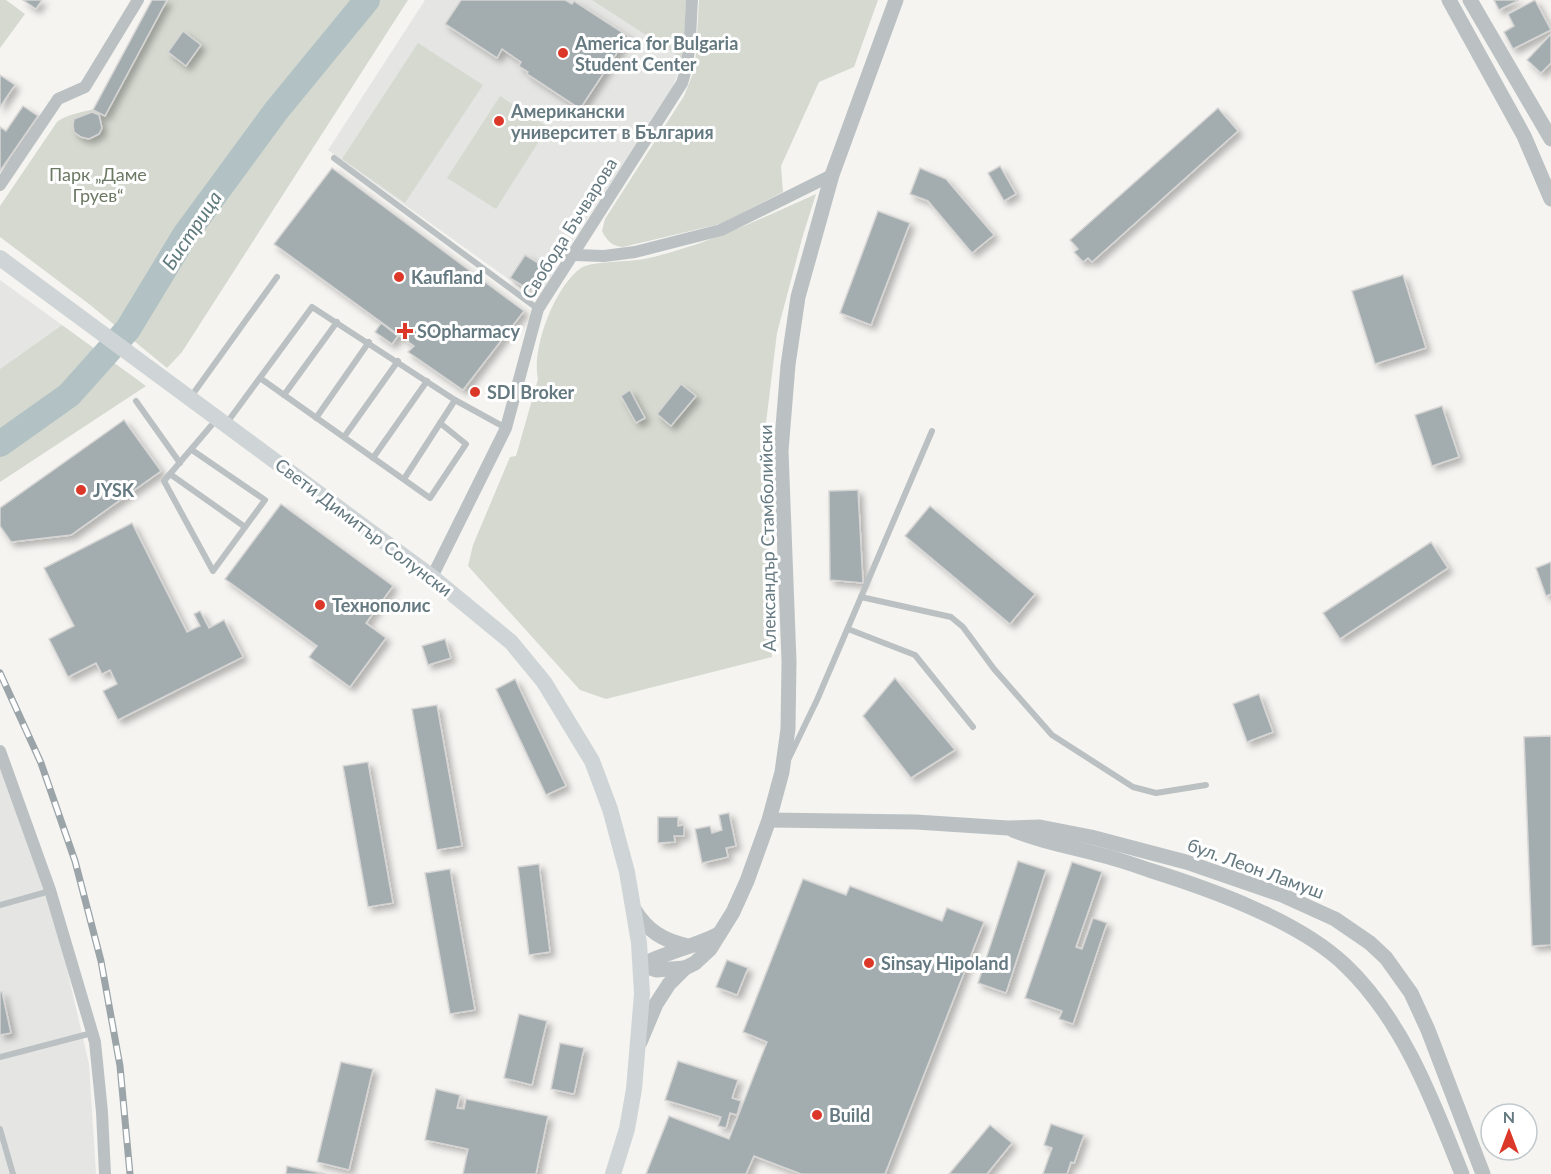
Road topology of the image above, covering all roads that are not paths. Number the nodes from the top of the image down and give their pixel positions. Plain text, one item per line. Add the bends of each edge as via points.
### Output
1 (138, 0) edge
2 (692, 0) edge
3 (896, 0) edge
4 (1449, 0) edge
5 (1470, 0) edge
6 (1549, 133) edge
7 (1524, 136) junction
8 (334, 158) dead end
9 (832, 175) junction
10 (0, 184) edge
11 (1551, 199) edge
12 (574, 255) junction
13 (0, 258) edge
14 (277, 277) dead end
15 (538, 309) junction
16 (337, 322) junction
17 (369, 342) junction
18 (398, 361) junction
19 (260, 378) junction
20 (427, 381) junction
21 (284, 395) junction
22 (190, 398) junction
23 (455, 400) junction
24 (136, 401) dead end
25 (316, 417) junction
26 (222, 421) junction
27 (440, 423) junction
28 (506, 428) junction
29 (932, 431) dead end
30 (344, 437) junction
31 (192, 450) junction
32 (373, 458) junction
33 (180, 463) junction
34 (170, 474) junction
35 (404, 479) junction
36 (245, 527) junction
37 (432, 577) junction
38 (861, 597) junction
39 (848, 628) junction
40 (973, 727) dead end
41 (0, 751) edge
42 (782, 772) junction
43 (4, 773) edge
44 (1206, 785) dead end
45 (769, 820) junction
46 (1008, 828) junction
47 (50, 891) junction
48 (0, 905) edge
49 (634, 909) junction
50 (719, 934) junction
51 (691, 947) junction
52 (641, 965) junction
53 (685, 968) junction
54 (92, 1033) junction
55 (639, 1044) junction
56 (0, 1057) edge
57 (0, 1129) edge
58 (13, 1174) edge
59 (105, 1174) edge
60 (613, 1174) edge
61 (1462, 1174) edge
62 (1483, 1174) edge

1 - 10 street via 85,87 58,99
2 - 12 street, Свобода Бъчварова via 687,69 682,83
3 - 9 street, Александър Стамболийски
4 - 7 street
5 - 6 street
6 - 7 street
7 - 11 street
8 - 15 lane
9 - 12 street via 722,230 635,252
9 - 42 street, Александър Стамболийски via 798,297 788,365 781,451 789,662 788,729
12 - 15 street, Свобода Бъчварова
13 - 22 main road, Свети Димитър Солунски
14 - 22 lane
15 - 28 street, Свобода Бъчварова
16 - 17 lane
16 - 19 lane via 312,307
16 - 21 lane
17 - 18 lane
17 - 25 lane
18 - 20 lane
18 - 30 lane
19 - 21 lane
19 - 26 lane
20 - 23 lane
20 - 32 lane
21 - 25 lane
22 - 26 main road, Свети Димитър Солунски
23 - 27 lane
23 - 28 lane
24 - 33 lane
25 - 30 lane
26 - 31 lane
26 - 37 main road, Свети Димитър Солунски
27 - 35 lane
27 - 35 lane via 466,444 430,498
28 - 37 street, Свобода Бъчварова
29 - 38 lane
30 - 32 lane
31 - 33 lane
31 - 36 lane via 265,500
32 - 35 lane
33 - 34 lane
34 - 36 lane
34 - 36 lane via 164,481 213,571
37 - 49 main road, Свети Димитър Солунски via 511,642 568,718 592,761 610,809
38 - 39 lane
38 - 44 lane via 951,617 1052,735 1133,787 1156,793
39 - 40 lane via 915,655
39 - 42 lane
41 - 43 street
42 - 45 street, Александър Стамболийски
43 - 47 street
45 - 46 street, бул. Леон Ламуш
45 - 50 street, Александър Стамболийски via 747,881
46 - 61 street, бул. Леон Ламуш via 1037,840 1171,876 1261,913 1322,946 1363,983 1392,1024
46 - 62 street, бул. Леон Ламуш via 1040,827 1186,862 1282,895 1354,931 1386,958 1411,993
47 - 48 lane
47 - 54 street
49 - 51 street via 643,924 663,939
49 - 52 main road, Свети Димитър Солунски
50 - 51 street
50 - 53 street, Александър Стамболийски via 703,955
51 - 52 street
52 - 53 street via 656,970
52 - 55 main road, Свети Димитър Солунски
53 - 55 street, Александър Стамболийски via 656,1004
54 - 56 lane
54 - 59 street
55 - 60 main road, Свети Димитър Солунски via 627,1129
57 - 58 lane

